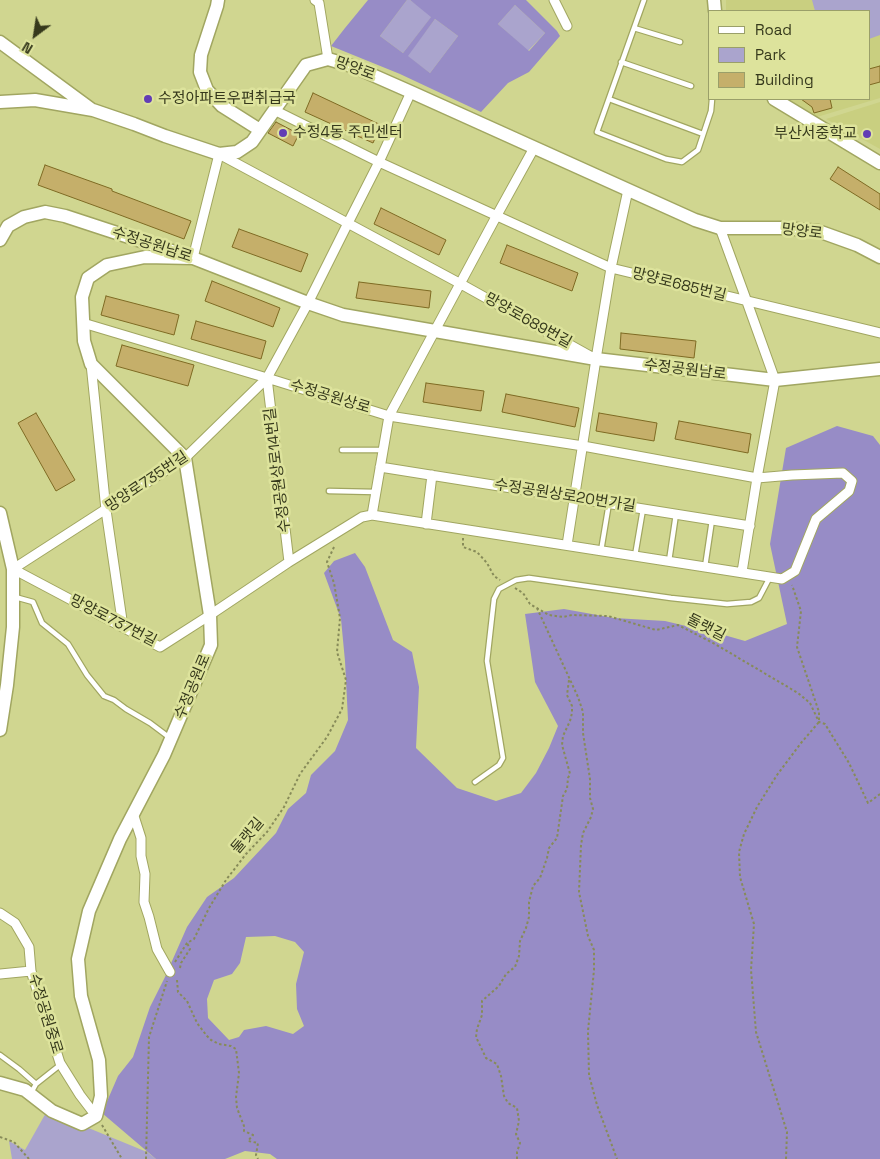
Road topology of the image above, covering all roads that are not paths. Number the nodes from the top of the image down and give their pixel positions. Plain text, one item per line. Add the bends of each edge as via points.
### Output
1 (218, 0) edge
2 (315, 0) edge
3 (554, 0) edge
4 (644, 0) edge
5 (567, 26) dead end
6 (634, 28) junction
7 (0, 42) edge
8 (680, 42) dead end
9 (328, 59) junction
10 (621, 62) junction
11 (691, 86) dead end
12 (411, 92) junction
13 (608, 99) junction
14 (712, 100) edge
15 (776, 100) edge
16 (0, 102) edge
17 (93, 110) junction
18 (274, 110) junction
19 (260, 130) junction
20 (703, 134) junction
21 (534, 148) junction
22 (219, 154) junction
23 (379, 162) junction
24 (880, 163) edge
25 (628, 190) junction
26 (497, 215) junction
27 (348, 223) junction
28 (720, 228) junction
29 (0, 240) edge
30 (880, 257) edge
31 (193, 258) junction
32 (612, 268) junction
33 (461, 284) junction
34 (748, 302) junction
35 (308, 304) junction
36 (83, 323) junction
37 (435, 331) junction
38 (880, 333) edge
39 (596, 359) junction
40 (90, 364) junction
41 (880, 369) edge
42 (267, 378) junction
43 (775, 380) junction
44 (389, 416) junction
45 (583, 446) junction
46 (342, 450) dead end
47 (383, 450) junction
48 (186, 458) junction
49 (380, 467) junction
50 (432, 475) junction
51 (757, 478) junction
52 (329, 491) dead end
53 (376, 492) junction
54 (574, 498) junction
55 (609, 503) junction
56 (643, 509) junction
57 (106, 510) junction
58 (0, 513) edge
59 (676, 514) junction
60 (372, 515) junction
61 (712, 520) junction
62 (426, 524) junction
63 (750, 526) junction
64 (567, 545) junction
65 (601, 551) junction
66 (635, 556) junction
67 (669, 561) junction
68 (289, 562) junction
69 (705, 567) junction
70 (13, 569) junction
71 (742, 572) junction
72 (770, 577) junction
73 (13, 596) junction
74 (210, 615) junction
75 (123, 627) junction
76 (2, 712) edge
77 (0, 730) edge
78 (171, 739) junction
79 (475, 782) dead end
80 (133, 813) junction
81 (0, 913) edge
82 (31, 971) junction
83 (176, 972) road end
84 (0, 974) edge
85 (0, 1055) edge
86 (61, 1064) junction
87 (0, 1083) edge
88 (33, 1089) junction
89 (96, 1116) junction

1 - 19 street via 201,55 200,72 207,90 222,106
2 - 9 street via 319,4
3 - 5 street
4 - 6 lane
6 - 8 lane
6 - 10 lane
7 - 17 street
9 - 12 street, 망양로
9 - 18 street, 망양로 via 306,65
10 - 11 lane
10 - 13 lane
12 - 21 street, 망양로
12 - 23 street
13 - 20 lane
13 - 20 lane via 597,132 666,159 682,162 698,150
14 - 20 lane
15 - 24 street
16 - 17 street via 34,100
17 - 22 street
18 - 19 street, 망양로
18 - 23 street, 망양로685번길
19 - 22 street, 망양로 via 252,142 237,152
21 - 25 street, 망양로
21 - 26 street
22 - 27 street, 망양로689번길
22 - 31 street
23 - 26 street, 망양로685번길
23 - 27 street
25 - 28 street, 망양로
25 - 32 street
26 - 32 street, 망양로685번길
26 - 33 street
27 - 33 street, 망양로689번길
27 - 35 street
28 - 30 street, 망양로 via 818,231
28 - 34 street
29 - 31 street, 수정공원남로 via 8,226 24,217 44,212
31 - 35 street, 수정공원남로
31 - 36 street via 145,257 107,265 88,278 82,297
32 - 34 street, 망양로685번길
32 - 39 street, 망양로685번길
33 - 37 street
33 - 39 street, 망양로689번길
34 - 38 street, 망양로685번길
34 - 43 street, 망양로685번길
35 - 37 street, 수정공원남로 via 343,315
35 - 42 street
36 - 40 street
36 - 42 street, 수정공원상로
37 - 39 street, 수정공원남로
37 - 44 street
39 - 43 street, 수정공원남로
39 - 45 street
40 - 48 street
40 - 57 street
41 - 43 street, 수정공원남로
42 - 44 street, 수정공원상로
42 - 48 street, 망양로735번길
42 - 68 street, 수정공원상로14번길
43 - 51 street
44 - 45 street, 수정공원상로
44 - 47 street
45 - 51 street, 수정공원상로
45 - 54 street
46 - 47 lane
47 - 49 street
48 - 57 street, 망양로735번길
48 - 74 street, 수정공원로
49 - 50 street, 수정공원상로20번가길
49 - 53 street
50 - 54 street, 수정공원상로20번가길
50 - 62 street
51 - 63 street
51 - 72 street, 수정공원상로 via 843,473 852,481 849,491 816,519 795,571 782,579
52 - 53 lane
53 - 60 street
54 - 55 street, 수정공원상로20번가길
54 - 64 street
55 - 56 street, 수정공원상로20번가길
55 - 65 lane
56 - 59 street, 수정공원상로20번가길
56 - 66 lane
57 - 70 street, 망양로735번길
57 - 75 street
58 - 70 street
59 - 61 street, 수정공원상로20번가길
59 - 67 lane
60 - 62 street
60 - 68 street via 362,517
61 - 63 street, 수정공원상로20번가길
61 - 69 lane
62 - 64 street
63 - 71 street
64 - 65 street
65 - 66 street
66 - 67 street
67 - 69 street
68 - 74 street
69 - 71 street
70 - 73 street
70 - 75 street, 망양로737번길
71 - 72 street
72 - 79 lane via 759,598 728,604 529,578 507,584 494,599 486,661 503,758 499,766
73 - 76 street via 8,685
73 - 78 lane via 32,602 42,623 68,644 104,696
74 - 75 street, 망양로737번길 via 160,646
74 - 78 street, 수정공원로 via 212,645
76 - 77 street
78 - 80 street, 수정공원로
80 - 83 street via 141,838 144,902 157,949
80 - 89 street, 수정공원로 via 89,911 78,959 81,996 99,1060 101,1096
81 - 82 street, 수정공원중로 via 15,923 29,947
82 - 84 street
82 - 86 street, 수정공원중로
85 - 88 lane via 19,1069
86 - 88 lane
86 - 89 street, 수정공원중로
87 - 88 street
88 - 89 street via 52,1111 82,1124

